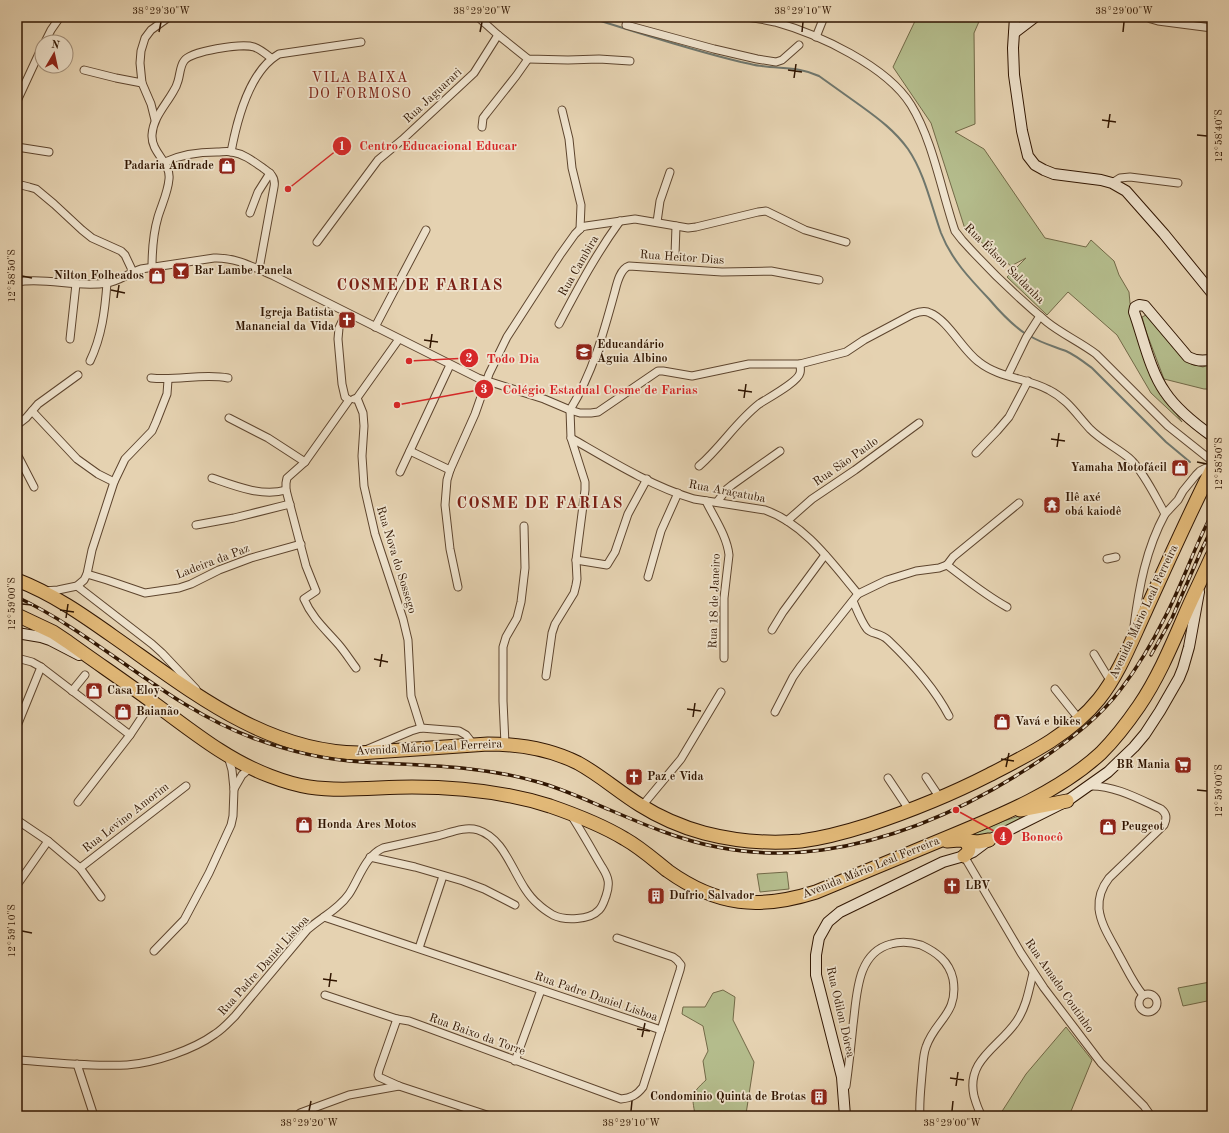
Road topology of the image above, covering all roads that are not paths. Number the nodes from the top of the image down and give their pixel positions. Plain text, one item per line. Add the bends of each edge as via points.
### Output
1 (60, 17) edge
2 (168, 17) edge
3 (478, 17) edge
4 (628, 17) edge
5 (746, 17) edge
6 (824, 17) edge
7 (1015, 17) edge
8 (1035, 17) edge
9 (1147, 17) edge
10 (1212, 28) edge
11 (1014, 33) junction
12 (50, 34) edge
13 (498, 35) junction
14 (816, 37) junction
15 (361, 42) dead end
16 (799, 44) dead end
17 (271, 58) junction
18 (528, 58) junction
19 (630, 61) dead end
20 (34, 64) edge
21 (84, 70) dead end
22 (142, 83) junction
23 (17, 100) edge
24 (562, 110) dead end
25 (155, 120) junction
26 (482, 127) dead end
27 (17, 147) edge
28 (49, 152) dead end
29 (231, 152) junction
30 (165, 162) junction
31 (670, 172) dead end
32 (270, 173) junction
33 (1112, 182) junction
34 (1178, 183) dead end
35 (17, 184) edge
36 (250, 214) dead end
37 (620, 221) junction
38 (657, 222) junction
39 (676, 226) junction
40 (580, 229) junction
41 (426, 230) dead end
42 (317, 242) dead end
43 (846, 242) dead end
44 (675, 254) dead end
45 (152, 268) junction
46 (259, 270) junction
47 (133, 272) junction
48 (819, 280) dead end
49 (17, 282) edge
50 (107, 283) junction
51 (76, 284) junction
52 (1212, 293) edge
53 (346, 313) junction
54 (1040, 316) junction
55 (559, 324) dead end
56 (375, 327) junction
57 (70, 339) dead end
58 (399, 339) junction
59 (1212, 359) edge
60 (90, 361) dead end
61 (800, 364) junction
62 (450, 365) junction
63 (78, 375) dead end
64 (1008, 375) junction
65 (151, 378) dead end
66 (228, 378) dead end
67 (168, 380) junction
68 (486, 381) junction
69 (1028, 381) junction
70 (357, 398) junction
71 (349, 400) junction
72 (570, 410) junction
73 (32, 411) junction
74 (229, 418) dead end
75 (919, 423) dead end
76 (17, 425) edge
77 (1212, 436) edge
78 (571, 438) junction
79 (410, 451) junction
80 (780, 451) dead end
81 (976, 452) dead end
82 (17, 454) edge
83 (1212, 461) edge
84 (305, 462) junction
85 (1212, 465) edge
86 (699, 466) dead end
87 (1212, 469) edge
88 (450, 470) junction
89 (400, 472) dead end
90 (212, 478) dead end
91 (647, 480) junction
92 (114, 482) junction
93 (34, 487) dead end
94 (286, 490) junction
95 (678, 493) junction
96 (706, 501) junction
97 (718, 502) junction
98 (1019, 503) dead end
99 (290, 504) junction
100 (1165, 514) junction
101 (786, 521) junction
102 (196, 525) dead end
103 (524, 526) dead end
104 (301, 544) junction
105 (825, 555) junction
106 (1212, 556) edge
107 (1116, 557) dead end
108 (1107, 559) dead end
109 (576, 560) junction
110 (947, 565) junction
111 (87, 574) junction
112 (648, 577) dead end
113 (17, 580) edge
114 (1201, 580) junction
115 (77, 586) junction
116 (458, 587) dead end
117 (42, 591) junction
118 (858, 594) junction
119 (853, 601) junction
120 (1007, 607) dead end
121 (17, 615) edge
122 (772, 630) dead end
123 (17, 633) edge
124 (1133, 638) junction
125 (1094, 654) dead end
126 (17, 658) edge
127 (724, 658) dead end
128 (95, 662) junction
129 (40, 667) junction
130 (356, 668) dead end
131 (85, 675) dead end
132 (546, 676) dead end
133 (1111, 682) junction
134 (1055, 689) dead end
135 (72, 691) junction
136 (721, 692) dead end
137 (152, 702) junction
138 (210, 703) junction
139 (775, 712) dead end
140 (949, 716) dead end
141 (1079, 719) junction
142 (17, 726) edge
143 (421, 728) junction
144 (130, 735) junction
145 (473, 744) junction
146 (505, 744) junction
147 (359, 753) junction
148 (228, 756) junction
149 (250, 768) junction
150 (1108, 772) junction
151 (926, 777) dead end
152 (888, 778) dead end
153 (186, 786) dead end
154 (1090, 786) junction
155 (234, 789) junction
156 (1117, 790) junction
157 (940, 798) junction
158 (1067, 801) junction
159 (78, 802) dead end
160 (642, 806) junction
161 (910, 811) junction
162 (570, 813) junction
163 (999, 816) junction
164 (17, 820) edge
165 (964, 840) junction
166 (989, 840) junction
167 (48, 841) junction
168 (939, 841) junction
169 (964, 856) junction
170 (370, 858) junction
171 (80, 868) junction
172 (443, 876) junction
173 (17, 885) edge
174 (101, 897) dead end
175 (515, 905) dead end
176 (324, 917) junction
177 (617, 938) dead end
178 (419, 948) junction
179 (154, 951) dead end
180 (1033, 973) junction
181 (541, 990) junction
182 (325, 995) dead end
183 (1143, 995) dead end
184 (397, 1019) junction
185 (661, 1030) junction
186 (17, 1060) edge
187 (515, 1061) junction
188 (77, 1064) junction
189 (399, 1086) junction
190 (844, 1100) junction
191 (300, 1112) dead end
192 (94, 1116) edge
193 (490, 1116) edge
194 (845, 1116) edge
195 (920, 1116) edge
196 (982, 1116) edge
197 (1151, 1116) edge

1 - 12 street
2 - 22 street via 145,38 140,51
3 - 13 street
4 - 16 street via 626,25 757,59 776,62 782,60
5 - 14 street, Rua Édson Saldanha via 774,22
6 - 14 street
7 - 11 street
8 - 11 street
9 - 10 street via 1151,20
11 - 33 street via 1014,75 1028,156 1035,165 1054,174
13 - 18 street
13 - 42 street, Rua Jaguarari via 474,73 378,160
14 - 54 street, Rua Édson Saldanha via 874,68 904,95 918,118 928,142 955,231 981,260
15 - 17 street via 287,52
17 - 25 street via 260,49 246,45 189,56 183,61 174,90
17 - 29 street via 247,97
18 - 19 street
18 - 26 street via 483,118
20 - 23 street
21 - 22 street
22 - 25 street
24 - 40 street via 581,205
25 - 30 street via 153,141
27 - 28 street
29 - 30 street via 184,154
29 - 32 street via 251,159
30 - 45 street via 170,175 153,238
31 - 38 street via 660,201
32 - 36 street via 258,192
32 - 46 street via 275,182
33 - 34 street via 1130,177
33 - 52 street via 1126,191
35 - 47 street via 36,189 92,238 121,251
37 - 38 street via 635,219
37 - 40 street
37 - 55 street, Rua Cambira via 580,283
38 - 39 street
39 - 43 street via 696,227 766,211 805,230
39 - 44 street
40 - 68 street via 560,254 507,338
41 - 56 street
45 - 46 street via 224,258
45 - 47 street
46 - 53 street
47 - 50 street
48 - 72 street, Rua Heitor Dias via 771,271 728,272 626,267 617,283 598,353
49 - 51 street
50 - 51 street
50 - 60 street via 103,324
51 - 57 street
53 - 56 street
53 - 71 street via 339,328 338,339 342,384 345,397
54 - 64 street
54 - 83 street, Rua Édson Saldanha via 1096,354 1163,420
56 - 58 street
58 - 62 street
58 - 70 street
59 - 77 street via 1196,361 1188,357 1145,306 1135,307 1134,312 1165,393 1181,411
61 - 64 street via 846,352 913,314 926,312 940,320 979,363
61 - 72 street via 749,364 692,376 658,371 598,412 580,413
61 - 86 street via 801,372 795,381 747,414
62 - 68 street
62 - 79 street
63 - 73 street
64 - 69 street
65 - 67 street
66 - 67 street via 215,376
67 - 92 street via 167,394 152,431 126,459
68 - 72 street
68 - 88 street via 475,414
69 - 81 street via 1009,418
69 - 100 street via 1057,394 1100,438 1130,459 1141,472
70 - 71 street
70 - 143 street, Rua Nova do Sossego via 363,413 364,486 408,640 411,696
71 - 84 street
72 - 78 street
73 - 76 street
73 - 92 street via 77,459
74 - 84 street via 268,438
75 - 101 street, Rua São Paulo via 812,499
78 - 91 street, Rua Araçatuba
78 - 109 street via 586,486
79 - 88 street
79 - 89 street
80 - 97 street via 727,489
82 - 93 street
84 - 94 street via 287,478
85 - 100 street via 1196,475
87 - 124 highway, Avenida Mário Leal Ferreira
88 - 116 street via 445,505
90 - 94 street via 235,486 267,492
91 - 95 street, Rua Araçatuba
91 - 109 street via 628,514 615,552 607,565
92 - 111 street
94 - 99 street
95 - 96 street, Rua Araçatuba
95 - 112 street via 661,531
96 - 97 street, Rua Araçatuba
96 - 127 street, Rua 18 de Janeiro via 726,541 729,555 724,598
97 - 101 street, Rua Araçatuba via 765,510
98 - 110 street via 953,557
99 - 102 street
99 - 104 street
100 - 124 street via 1146,558
101 - 105 street, Rua Araçatuba
103 - 146 street via 525,568 521,602 517,618 503,647
104 - 111 street, Ladeira da Paz via 251,558 179,588 145,593
104 - 130 street via 316,591 304,599 315,618
105 - 118 street, Rua Araçatuba
105 - 122 street
106 - 114 highway, Avenida Mário Leal Ferreira
107 - 108 street
109 - 132 street via 577,579 574,593 555,624
110 - 118 street via 887,580
110 - 120 street via 977,589
111 - 115 street
113 - 117 highway, Avenida Mário Leal Ferreira
114 - 150 street, Rua Odilon Dórea via 1189,647 1179,678 1145,734
114 - 163 highway, Avenida Mário Leal Ferreira via 1152,686 1114,738 1070,777
115 - 117 street
115 - 138 street via 162,653
117 - 138 highway, Avenida Mário Leal Ferreira via 74,608
118 - 119 street
119 - 139 street via 800,667
119 - 140 street via 867,629 871,633 882,635 898,650 934,690
121 - 128 highway, Avenida Mário Leal Ferreira via 58,635
123 - 128 street, Avenida Mário Leal Ferreira via 50,640
124 - 133 highway, Avenida Mário Leal Ferreira
125 - 133 street
126 - 129 street
128 - 137 highway, Avenida Mário Leal Ferreira
129 - 135 street
129 - 142 street
131 - 135 street
133 - 141 highway, Avenida Mário Leal Ferreira via 1101,697
134 - 141 street
135 - 144 street
136 - 160 street via 681,759
137 - 144 street
137 - 148 highway, Avenida Mário Leal Ferreira
138 - 147 highway, Avenida Mário Leal Ferreira via 254,727 289,741 332,751
141 - 157 highway, Avenida Mário Leal Ferreira via 1030,754
143 - 145 street via 459,731 466,734
143 - 147 street
144 - 159 street
145 - 146 highway, Avenida Mário Leal Ferreira
145 - 147 highway, Avenida Mário Leal Ferreira
146 - 160 highway, Avenida Mário Leal Ferreira via 536,749 566,758 591,771
148 - 149 highway, Avenida Mário Leal Ferreira
148 - 155 street
149 - 155 street via 242,775
149 - 162 highway, Avenida Mário Leal Ferreira via 310,788 414,787 467,790 526,799
150 - 154 street, Rua Odilon Dórea
150 - 156 street via 1109,784
151 - 157 street
152 - 161 street
153 - 171 street, Rua Levino Amorim
154 - 156 street
154 - 158 street, Rua Odilon Dórea
155 - 179 street via 231,825 215,860 184,920
156 - 183 street via 1161,810 1166,817 1164,825 1107,881 1099,900 1104,926
157 - 161 highway, Avenida Mário Leal Ferreira
158 - 163 highway
158 - 166 street, Rua Odilon Dórea
160 - 161 highway, Avenida Mário Leal Ferreira via 688,828 740,840 772,842 802,841 852,830
162 - 168 highway, Avenida Mário Leal Ferreira via 626,839 682,880 705,892 723,898 757,903 788,900 816,892
162 - 170 street via 607,876 608,882 603,905 592,915 584,917 566,918 554,915 538,904 524,888 497,842 473,828 383,848
163 - 168 highway, Avenida Mário Leal Ferreira
164 - 167 street, Rua Levino Amorim
165 - 166 highway
165 - 168 highway
165 - 169 highway via 969,846 968,853
166 - 169 street, Rua Odilon Dórea
167 - 171 street, Rua Levino Amorim
167 - 173 street
169 - 180 street, Rua Amado Coutinho
169 - 190 street, Rua Odilon Dórea via 943,862 840,912 828,922 819,938 816,975 842,1077
170 - 172 street
170 - 176 street via 342,903
171 - 174 street, Rua Levino Amorim
172 - 175 street via 472,884
172 - 178 street
176 - 178 street, Rua Padre Daniel Lisboa
176 - 188 street, Rua Padre Daniel Lisboa via 307,930 235,1016 209,1039 184,1051 144,1062 128,1065
177 - 185 street via 666,954 681,965
178 - 181 street, Rua Padre Daniel Lisboa
180 - 196 street via 1022,1012 984,1056 975,1072 973,1092
180 - 197 street, Rua Amado Coutinho via 1101,1063
181 - 185 street, Rua Padre Daniel Lisboa
181 - 187 street
182 - 184 street, Rua Baixo da Torre
184 - 187 street, Rua Baixo da Torre
184 - 189 street via 378,1075
185 - 187 street, Rua Baixo da Torre via 643,1088 634,1096 621,1100
186 - 188 street, Rua Padre Daniel Lisboa
188 - 192 street
189 - 191 street via 349,1095
189 - 193 street
190 - 194 street, Rua Odilon Dórea
190 - 195 street via 859,983 867,960 877,950 889,944 919,944 938,954 949,968 953,984 950,1008 928,1041 924,1054

